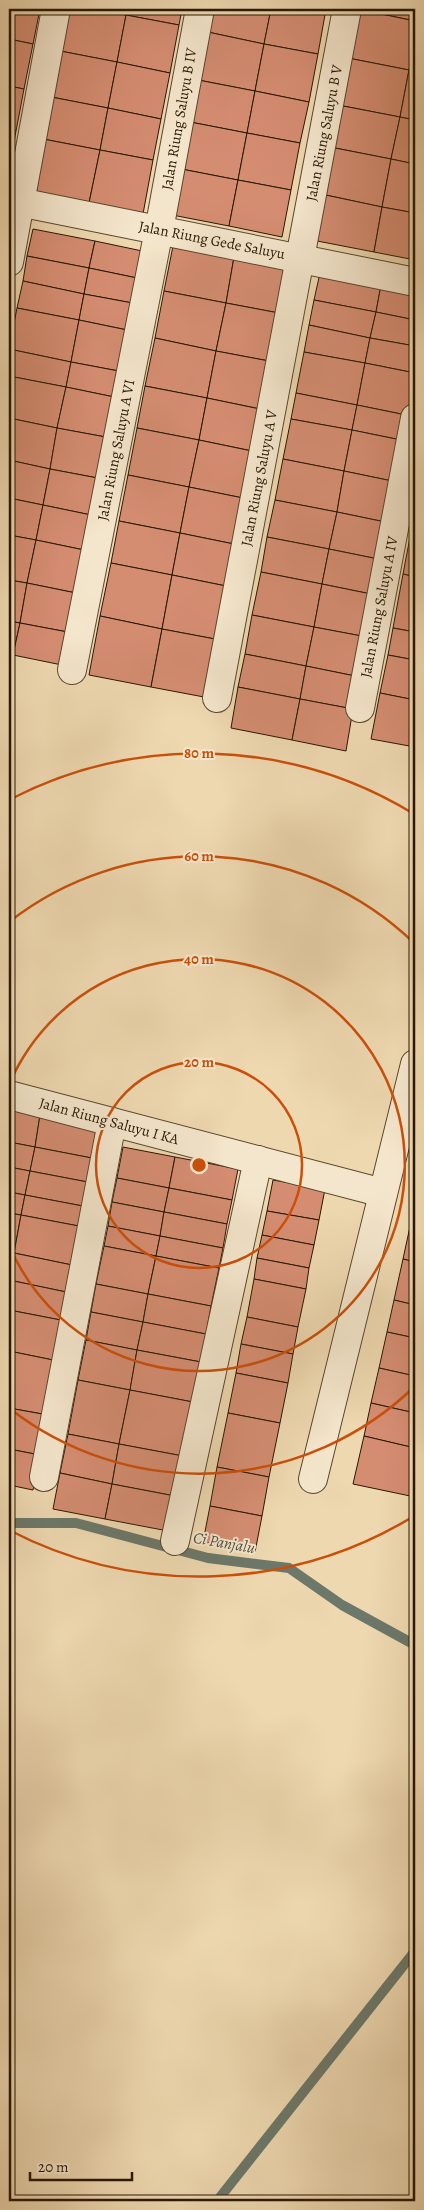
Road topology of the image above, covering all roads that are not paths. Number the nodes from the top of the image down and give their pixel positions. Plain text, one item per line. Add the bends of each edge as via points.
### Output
1 (56, 9) edge
2 (200, 9) edge
3 (347, 9) edge
4 (14, 201) edge
5 (159, 230) junction
6 (300, 258) junction
7 (9, 262) edge
8 (415, 282) edge
9 (415, 418) edge
10 (72, 670) dead end
11 (217, 698) dead end
12 (360, 708) dead end
13 (415, 1064) edge
14 (9, 1095) edge
15 (112, 1122) junction
16 (258, 1160) junction
17 (382, 1193) junction
18 (44, 1477) dead end
19 (313, 1479) dead end
20 (175, 1541) dead end

1 - 4 street
2 - 5 street, Jalan Riung Saluyu B IV
3 - 6 street, Jalan Riung Saluyu B V
4 - 5 street, Jalan Riung Gede Saluyu
4 - 7 street
5 - 6 street, Jalan Riung Gede Saluyu
5 - 10 street, Jalan Riung Saluyu A VI
6 - 8 street, Jalan Riung Gede Saluyu
6 - 11 street, Jalan Riung Saluyu A V
9 - 12 street, Jalan Riung Saluyu A IV
13 - 17 street
14 - 15 street, Jalan Riung Saluyu I KA
15 - 16 street, Jalan Riung Saluyu I KA
15 - 18 street
16 - 17 street, Jalan Riung Saluyu I KA
16 - 20 street
17 - 19 street

